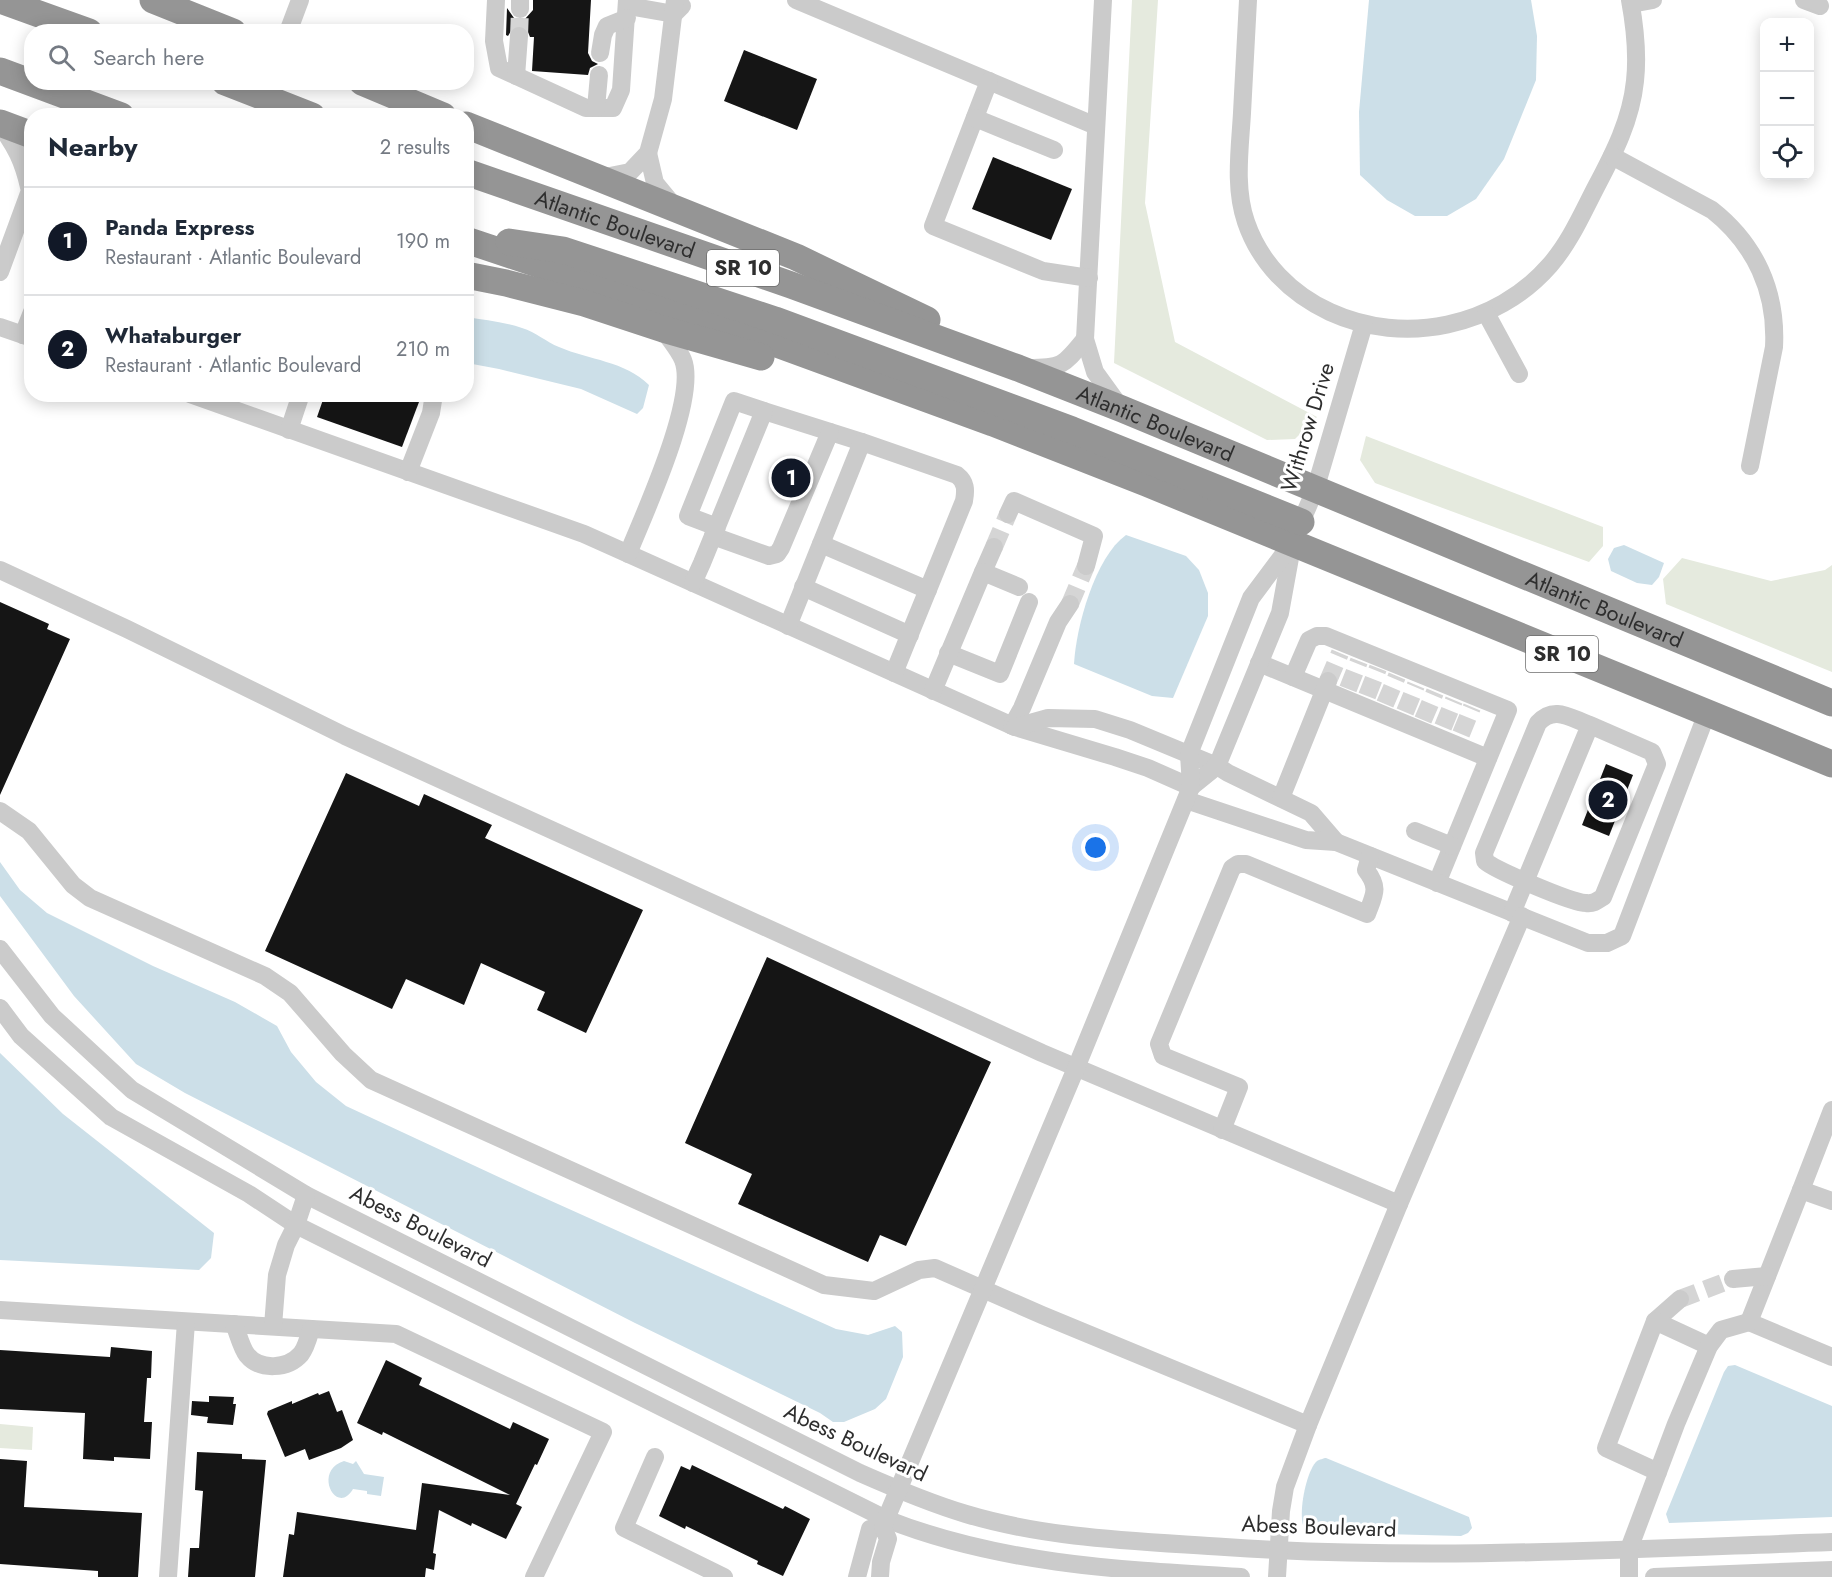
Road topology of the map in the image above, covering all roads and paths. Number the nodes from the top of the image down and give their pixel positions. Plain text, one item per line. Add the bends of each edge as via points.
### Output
1 (0, 0) edge
2 (153, 0) edge
3 (300, 0) edge
4 (496, 0) edge
5 (687, 0) edge
6 (796, 0) edge
7 (1103, 0) edge
8 (1248, 0) edge
9 (1653, 0) edge
10 (1630, 2) edge
11 (674, 7) edge
12 (627, 8) edge
13 (67, 24) edge
14 (213, 24) edge
15 (291, 24) edge
16 (519, 36) tunnel mouth
17 (600, 53) dead end
18 (0, 71) edge
19 (599, 75) dead end
20 (516, 76) junction
21 (24, 80) edge
22 (989, 81) junction
23 (52, 90) edge
24 (245, 90) edge
25 (381, 90) edge
26 (100, 108) edge
27 (292, 108) edge
28 (424, 108) edge
29 (596, 108) junction
30 (975, 118) junction
31 (0, 124) edge
32 (1096, 126) junction
33 (474, 128) edge
34 (24, 132) edge
35 (1054, 150) dead end
36 (648, 153) junction
37 (1612, 156) junction
38 (24, 166) edge
39 (474, 175) edge
40 (598, 179) junction
41 (24, 203) edge
42 (677, 210) junction
43 (474, 236) edge
44 (474, 243) edge
45 (0, 270) edge
46 (474, 277) edge
47 (1089, 278) junction
48 (1486, 313) junction
49 (1364, 324) junction
50 (0, 327) edge
51 (663, 329) junction
52 (24, 336) edge
53 (1086, 339) junction
54 (1018, 368) junction
55 (1519, 374) dead end
56 (212, 402) edge
57 (298, 402) edge
58 (433, 402) edge
59 (1122, 409) junction
60 (764, 411) junction
61 (993, 423) junction
62 (289, 430) junction
63 (830, 432) junction
64 (862, 442) junction
65 (1750, 466) dead end
66 (408, 472) junction
67 (1315, 490) junction
68 (961, 509) junction
69 (1008, 514) dead end
70 (828, 526) junction
71 (715, 532) junction
72 (1297, 532) junction
73 (821, 544) junction
74 (994, 547) tunnel mouth
75 (628, 554) junction
76 (1084, 560) tunnel mouth
77 (0, 570) edge
78 (983, 572) junction
79 (693, 583) junction
80 (803, 587) junction
81 (928, 590) junction
82 (1066, 602) tunnel mouth
83 (788, 626) junction
84 (910, 635) junction
85 (948, 653) junction
86 (1259, 663) junction
87 (894, 673) junction
88 (1293, 677) junction
89 (1326, 686) junction
90 (933, 691) junction
91 (1832, 703) edge
92 (1508, 710) junction
93 (1707, 713) junction
94 (1538, 723) junction
95 (1590, 726) junction
96 (1013, 727) junction
97 (1652, 752) junction
98 (1189, 754) junction
99 (1488, 758) junction
100 (1832, 764) edge
101 (1217, 766) junction
102 (1188, 794) junction
103 (1281, 798) junction
104 (0, 811) edge
105 (1415, 831) dead end
106 (1336, 842) junction
107 (1452, 846) junction
108 (1370, 856) junction
109 (1525, 882) junction
110 (1437, 883) junction
111 (1517, 915) junction
112 (0, 949) edge
113 (0, 1008) edge
114 (1076, 1068) junction
115 (1832, 1110) edge
116 (1222, 1130) junction
117 (1801, 1190) junction
118 (306, 1195) junction
119 (1832, 1201) edge
120 (1399, 1204) junction
121 (296, 1226) junction
122 (1767, 1276) junction
123 (1733, 1279) tunnel mouth
124 (983, 1289) junction
125 (1680, 1299) tunnel mouth
126 (0, 1310) edge
127 (1655, 1320) junction
128 (186, 1322) junction
129 (1749, 1322) junction
130 (234, 1324) junction
131 (273, 1326) junction
132 (311, 1329) junction
133 (1709, 1346) junction
134 (1832, 1357) edge
135 (1308, 1425) junction
136 (655, 1457) dead end
137 (1658, 1472) junction
138 (899, 1490) junction
139 (885, 1523) junction
140 (1832, 1542) edge
141 (1629, 1549) junction
142 (1278, 1551) junction
143 (1832, 1570) edge
144 (856, 1574) edge
145 (168, 1577) edge
146 (534, 1577) edge
147 (724, 1577) edge
148 (880, 1577) edge
149 (1241, 1577) edge
150 (1277, 1577) edge
151 (1629, 1577) edge
152 (1654, 1577) edge

1 - 13 highway
2 - 14 highway
3 - 15 street
4 - 20 street via 494,41 500,68
5 - 11 street
6 - 22 street
7 - 32 street
8 - 49 street via 1238,174 1245,220 1267,262 1288,285 1313,304
9 - 10 street
10 - 37 street via 1636,37 1635,82 1626,125
11 - 12 street
11 - 36 street via 663,99
12 - 17 street via 607,26
12 - 29 street via 621,90 613,108
16 - 20 street
18 - 21 highway
19 - 29 street
20 - 29 street via 586,108
22 - 30 street
22 - 32 street
23 - 26 highway
24 - 27 highway
25 - 28 highway
30 - 35 street
30 - 47 street via 933,226 1043,271
31 - 34 highway
31 - 38 street
32 - 47 street
33 - 40 highway
36 - 40 street via 630,172
36 - 42 street via 656,183
37 - 48 street via 1572,234 1549,266 1520,292
37 - 65 street via 1712,210 1745,243 1761,270 1771,300 1774,347
39 - 54 highway, Atlantic Boulevard / SR 10
40 - 42 highway
41 - 45 street
42 - 54 highway via 816,266 906,308
43 - 72 highway via 563,250 775,320 1072,430
44 - 61 highway, SR 10 via 777,344
46 - 51 highway via 584,303
47 - 53 street
48 - 49 street via 1445,326 1416,329
48 - 55 street
49 - 67 street, Withrow Drive
50 - 52 street
51 - 61 highway
51 - 75 street via 684,361 685,394 677,426
53 - 54 street via 1065,364
53 - 59 street via 1095,372
54 - 59 highway, Atlantic Boulevard / SR 10
56 - 62 street
57 - 62 street
58 - 66 street
59 - 67 highway, Atlantic Boulevard / SR 10
60 - 63 street
60 - 71 street
60 - 71 street via 734,401 688,516
61 - 72 highway, SR 10
62 - 66 street
63 - 64 street
63 - 71 street via 777,554 769,556
64 - 68 street via 957,475 966,492
64 - 70 street
66 - 75 street via 584,534
67 - 72 street, Withrow Drive
67 - 91 highway, Atlantic Boulevard / SR 10
68 - 70 street via 954,488 875,459 867,461 846,506
68 - 81 street
69 - 76 street via 1014,501 1094,536
70 - 73 street
71 - 79 street
72 - 86 street via 1280,613
72 - 93 highway, SR 10
72 - 98 street via 1251,598
73 - 80 street
73 - 81 street
74 - 78 street
75 - 79 street
77 - 114 street via 345,736
78 - 85 street
78 - 85 street via 1024,595 1000,674
79 - 83 street
80 - 83 street
80 - 84 street
81 - 84 street
82 - 96 street
83 - 87 street
84 - 87 street
85 - 90 street
86 - 88 street
86 - 101 street
87 - 90 street
88 - 89 street
88 - 92 street via 1309,640 1326,636 1342,648 1418,680 1474,702
89 - 99 street via 1459,740
89 - 103 street
90 - 96 street
92 - 94 street
92 - 99 street
93 - 100 highway, SR 10
93 - 111 street via 1622,936 1607,943 1588,943
94 - 95 street via 1545,714 1556,712
94 - 109 street via 1484,853 1491,867
95 - 97 street
95 - 109 street
96 - 98 street via 1048,718 1095,719
96 - 102 street via 1137,764
97 - 109 street via 1596,887 1588,892 1577,890 1542,876
97 - 109 street via 1657,764 1603,897 1584,904
98 - 101 street
98 - 102 street
99 - 107 street
101 - 102 street
101 - 103 street
102 - 106 street via 1306,840
102 - 114 street
103 - 106 street via 1311,813
104 - 124 street via 28,831 73,885 90,898 265,976 290,993 371,1080 824,1285 874,1291 919,1270 935,1269
105 - 107 street
106 - 108 street
107 - 110 street
108 - 110 street
108 - 116 street via 1366,870 1375,884 1375,894 1367,914 1246,864 1232,868 1159,1044 1163,1056 1239,1087
109 - 111 street
110 - 111 street
111 - 120 street
112 - 118 street, Abess Boulevard via 52,1016 132,1090
113 - 121 street via 21,1036 111,1117 249,1194
114 - 116 street
114 - 124 street
115 - 117 street
116 - 120 street
117 - 119 street
117 - 122 street
118 - 121 street
118 - 138 street, Abess Boulevard
120 - 135 street
121 - 131 street via 277,1275
121 - 139 street
122 - 123 street
122 - 129 street
124 - 135 street
124 - 138 street
125 - 127 street
126 - 128 street
127 - 133 street
127 - 137 street via 1606,1448
128 - 130 street
128 - 145 street
129 - 133 street via 1721,1330
129 - 134 street
130 - 131 street
130 - 132 street via 246,1355 273,1367 289,1364 302,1353
131 - 132 street
132 - 146 street via 396,1334 603,1432
133 - 137 street
135 - 142 street via 1285,1486
136 - 147 street via 624,1528
137 - 141 street
138 - 139 street
138 - 142 street, Abess Boulevard via 967,1515 1039,1530 1103,1539
139 - 144 street via 870,1529
139 - 148 street via 888,1539
139 - 149 street via 956,1543 1047,1560 1114,1569
140 - 141 street, Abess Boulevard
141 - 142 street, Abess Boulevard via 1484,1553
141 - 151 street
142 - 150 street
143 - 152 street

